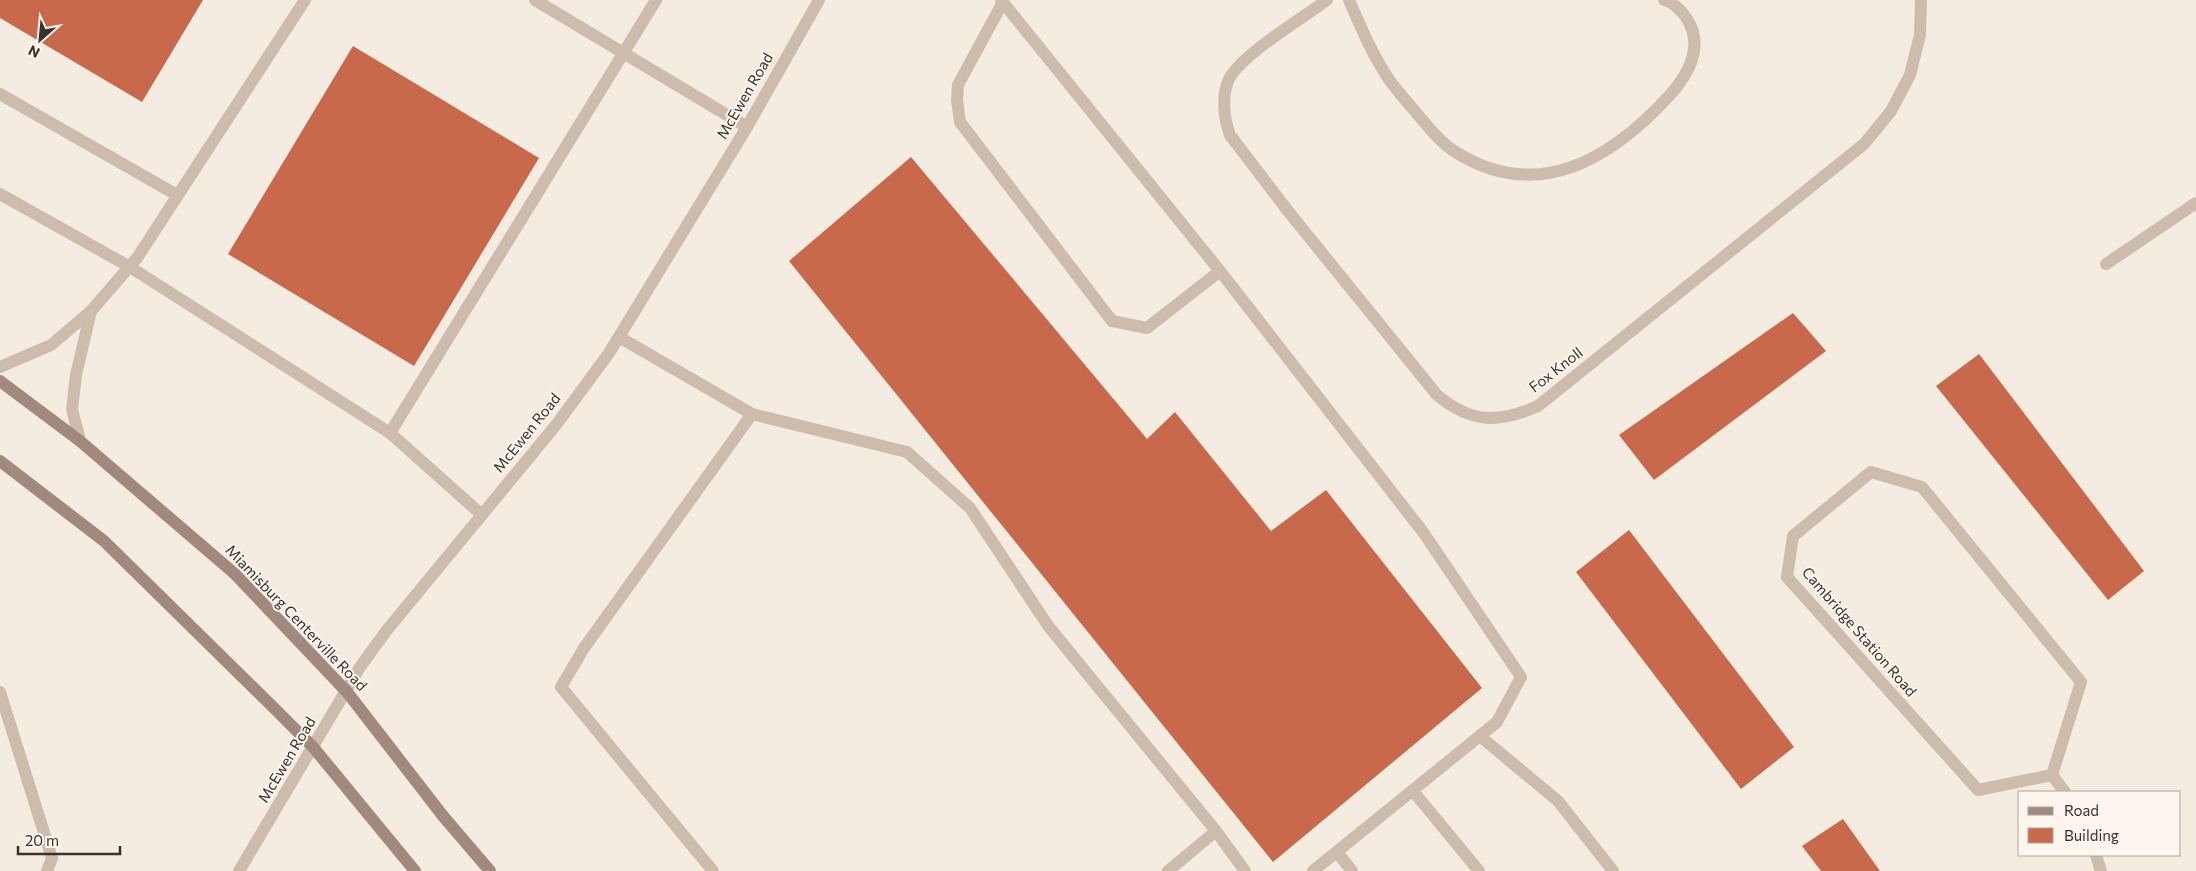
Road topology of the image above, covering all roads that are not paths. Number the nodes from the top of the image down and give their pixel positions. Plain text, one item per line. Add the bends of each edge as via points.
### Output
1 (305, 0) edge
2 (535, 0) edge
3 (656, 0) edge
4 (819, 0) edge
5 (1327, 0) edge
6 (1349, 0) edge
7 (1664, 0) edge
8 (1921, 0) edge
9 (1002, 1) edge
10 (624, 54) junction
11 (0, 94) edge
12 (747, 127) junction
13 (0, 194) edge
14 (177, 195) junction
15 (2196, 203) edge
16 (2106, 264) dead end
17 (130, 267) junction
18 (1220, 271) junction
19 (91, 311) junction
20 (619, 337) junction
21 (0, 367) edge
22 (0, 381) edge
23 (752, 414) junction
24 (390, 433) junction
25 (80, 441) junction
26 (0, 461) edge
27 (482, 515) junction
28 (0, 692) edge
29 (347, 692) junction
30 (1481, 737) junction
31 (314, 747) junction
32 (2052, 774) junction
33 (1413, 791) junction
34 (2064, 791) edge
35 (1216, 831) junction
36 (1337, 852) junction
37 (2096, 856) edge
38 (47, 871) edge
39 (239, 871) edge
40 (415, 871) edge
41 (490, 871) edge
42 (712, 871) edge
43 (1168, 871) edge
44 (1245, 871) edge
45 (1313, 871) edge
46 (1352, 871) edge
47 (1480, 871) edge
48 (1613, 871) edge
49 (2101, 871) edge

1 - 14 street
2 - 10 street
3 - 10 street
4 - 12 street, McEwen Road
5 - 8 street, Fox Knoll via 1251,54 1229,79 1224,98 1226,125 1230,135 1288,211 1437,395 1470,415 1493,419 1516,416 1538,406 1864,144 1891,111 1910,75 1920,35
6 - 7 street via 1365,39 1390,81 1432,131 1455,152 1481,166 1519,175 1555,173 1591,159 1625,138 1682,82 1696,45 1692,28 1683,12
9 - 18 street
9 - 18 street via 958,85 960,122 1112,321 1147,328
10 - 12 street
10 - 24 street
11 - 14 street
12 - 20 street, McEwen Road
13 - 17 street
14 - 17 street
15 - 16 street
17 - 19 street
17 - 24 street
18 - 30 street via 1423,532 1521,677 1497,722
19 - 21 street via 51,345
19 - 25 street via 76,375 72,409
20 - 23 street
20 - 27 street, McEwen Road via 556,425
22 - 25 main road, Miamisburg Centerville Road
23 - 35 street via 907,452 970,508 1049,627
23 - 42 street via 584,648 562,687
24 - 27 street
25 - 29 main road, Miamisburg Centerville Road via 235,574
26 - 31 main road via 104,541
27 - 29 street, McEwen Road via 387,630 360,667
28 - 38 street via 52,858
29 - 31 street, McEwen Road
29 - 41 main road, Miamisburg Centerville Road
30 - 33 street
30 - 48 street via 1558,801
31 - 39 street, McEwen Road
31 - 40 main road
32 - 32 street, Cambridge Station Road via 2081,682 1922,486 1871,472 1793,536 1787,577 1978,790
32 - 34 street
33 - 36 street
33 - 47 street
35 - 43 street
35 - 44 street
36 - 45 street
36 - 46 street
37 - 49 street

